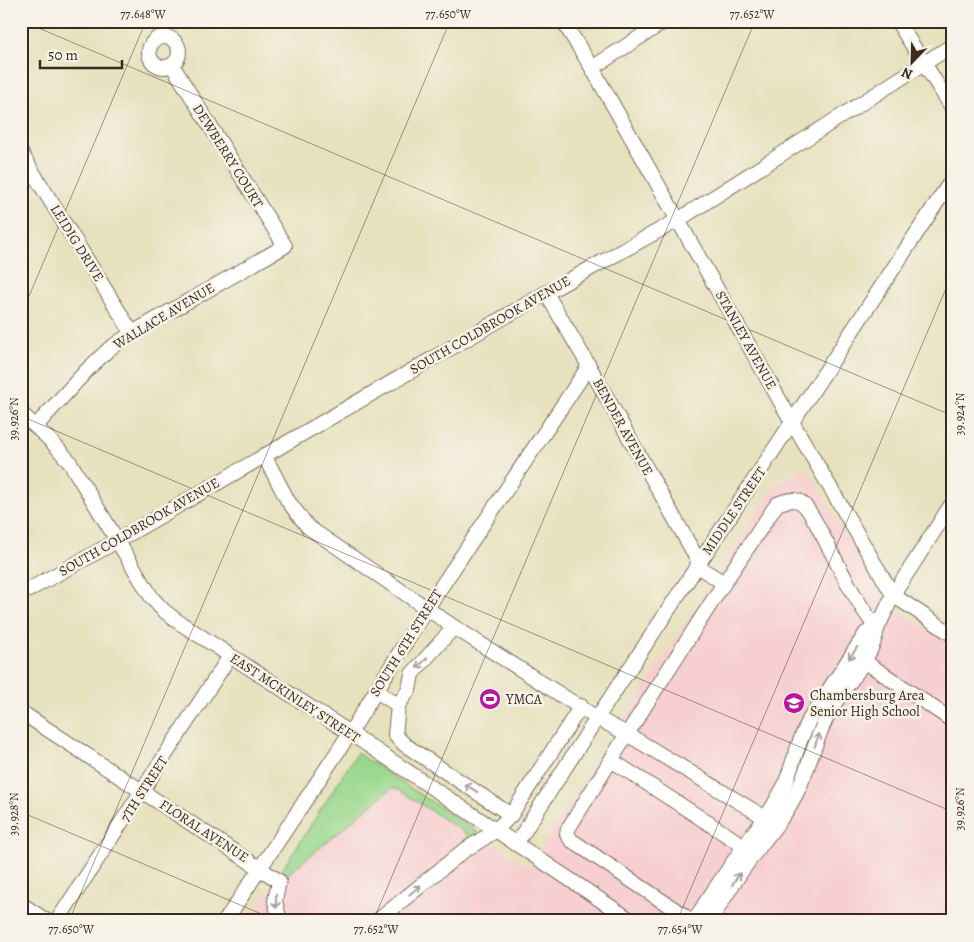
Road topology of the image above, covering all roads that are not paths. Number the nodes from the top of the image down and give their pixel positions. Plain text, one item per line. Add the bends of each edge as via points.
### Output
1 (564, 21) edge
2 (665, 21) edge
3 (897, 21) edge
4 (953, 45) edge
5 (924, 64) junction
6 (172, 65) dead end
7 (592, 68) junction
8 (953, 108) edge
9 (21, 153) edge
10 (953, 178) edge
11 (678, 220) junction
12 (285, 246) joint
13 (546, 293) junction
14 (132, 333) junction
15 (589, 366) junction
16 (21, 413) edge
17 (792, 422) junction
18 (36, 426) junction
19 (264, 455) junction
20 (953, 502) edge
21 (117, 541) junction
22 (698, 564) junction
23 (724, 583) junction
24 (21, 594) edge
25 (893, 595) junction
26 (427, 608) junction
27 (454, 627) junction
28 (877, 629) junction
29 (953, 635) edge
30 (230, 656) junction
31 (864, 661) junction
32 (376, 691) junction
33 (398, 705) junction
34 (581, 706) junction
35 (21, 712) edge
36 (597, 718) junction
37 (953, 721) edge
38 (350, 733) junction
39 (627, 734) junction
40 (611, 760) junction
41 (142, 791) junction
42 (781, 792) junction
43 (794, 798) junction
44 (511, 815) junction
45 (764, 817) junction
46 (495, 831) junction
47 (516, 844) junction
48 (749, 849) junction
49 (262, 868) junction
50 (21, 904) edge
51 (47, 921) edge
52 (57, 921) edge
53 (225, 921) edge
54 (280, 921) edge
55 (377, 921) edge
56 (632, 921) edge
57 (692, 921) edge
58 (698, 921) edge
59 (710, 921) edge

1 - 7 street, STANLEY AVENUE
2 - 7 street
3 - 5 street
4 - 5 street, SOUTH COLDBROOK AVENUE
5 - 8 street
5 - 11 street, SOUTH COLDBROOK AVENUE
6 - 12 street, DEWBERRY COURT
7 - 11 street, STANLEY AVENUE
9 - 14 street, LEIDIG DRIVE
10 - 17 street, MIDDLE STREET
11 - 13 street, SOUTH COLDBROOK AVENUE
11 - 17 street, STANLEY AVENUE
12 - 14 street, WALLACE AVENUE
13 - 15 street, BENDER AVENUE
13 - 19 street, SOUTH COLDBROOK AVENUE
14 - 18 street, WALLACE AVENUE via 87,370
15 - 22 street, BENDER AVENUE
15 - 26 street, SOUTH 6TH STREET
16 - 18 street, EAST MCKINLEY STREET
17 - 22 street, MIDDLE STREET
17 - 25 street, STANLEY AVENUE
18 - 21 street, EAST MCKINLEY STREET via 69,461
19 - 21 street, SOUTH COLDBROOK AVENUE
19 - 26 street via 288,501 308,527
20 - 25 street
21 - 24 street, SOUTH COLDBROOK AVENUE
21 - 30 street, EAST MCKINLEY STREET via 163,610
22 - 23 street
22 - 36 street, MIDDLE STREET
23 - 28 street via 777,504 796,500 803,503 865,614
23 - 39 street
25 - 28 street
25 - 29 street, STANLEY AVENUE
26 - 27 street
26 - 32 street, SOUTH 6TH STREET
27 -> 33 street via 412,674 409,690
27 - 34 street
28 - 31 street via 875,643
28 -> 42 street via 866,633 809,720
30 - 38 street, EAST MCKINLEY STREET
30 - 41 street, 7TH STREET
31 - 37 street
43 -> 31 street via 823,724
32 - 33 street
32 - 38 street, SOUTH 6TH STREET
44 -> 33 street via 405,745 395,735
34 - 36 street
34 - 44 street
35 - 41 street, FLORAL AVENUE
36 - 39 street
36 - 47 street, MIDDLE STREET
38 - 46 street, EAST MCKINLEY STREET
38 - 49 street, SOUTH 6TH STREET
39 - 40 street
39 - 45 street
40 - 48 street
40 - 57 street via 567,834 571,840
41 - 49 street, FLORAL AVENUE
41 - 52 street, 7TH STREET
42 - 43 street
42 - 45 street
43 - 48 street via 780,821
44 - 46 street
45 - 48 street
46 - 47 street, EAST MCKINLEY STREET
55 -> 46 street via 462,852
47 - 56 street, EAST MCKINLEY STREET
48 - 58 street via 704,905
59 -> 48 street
49 - 53 street, SOUTH 6TH STREET
49 -> 54 street, FLORAL AVENUE via 279,880 275,901
50 - 51 street

